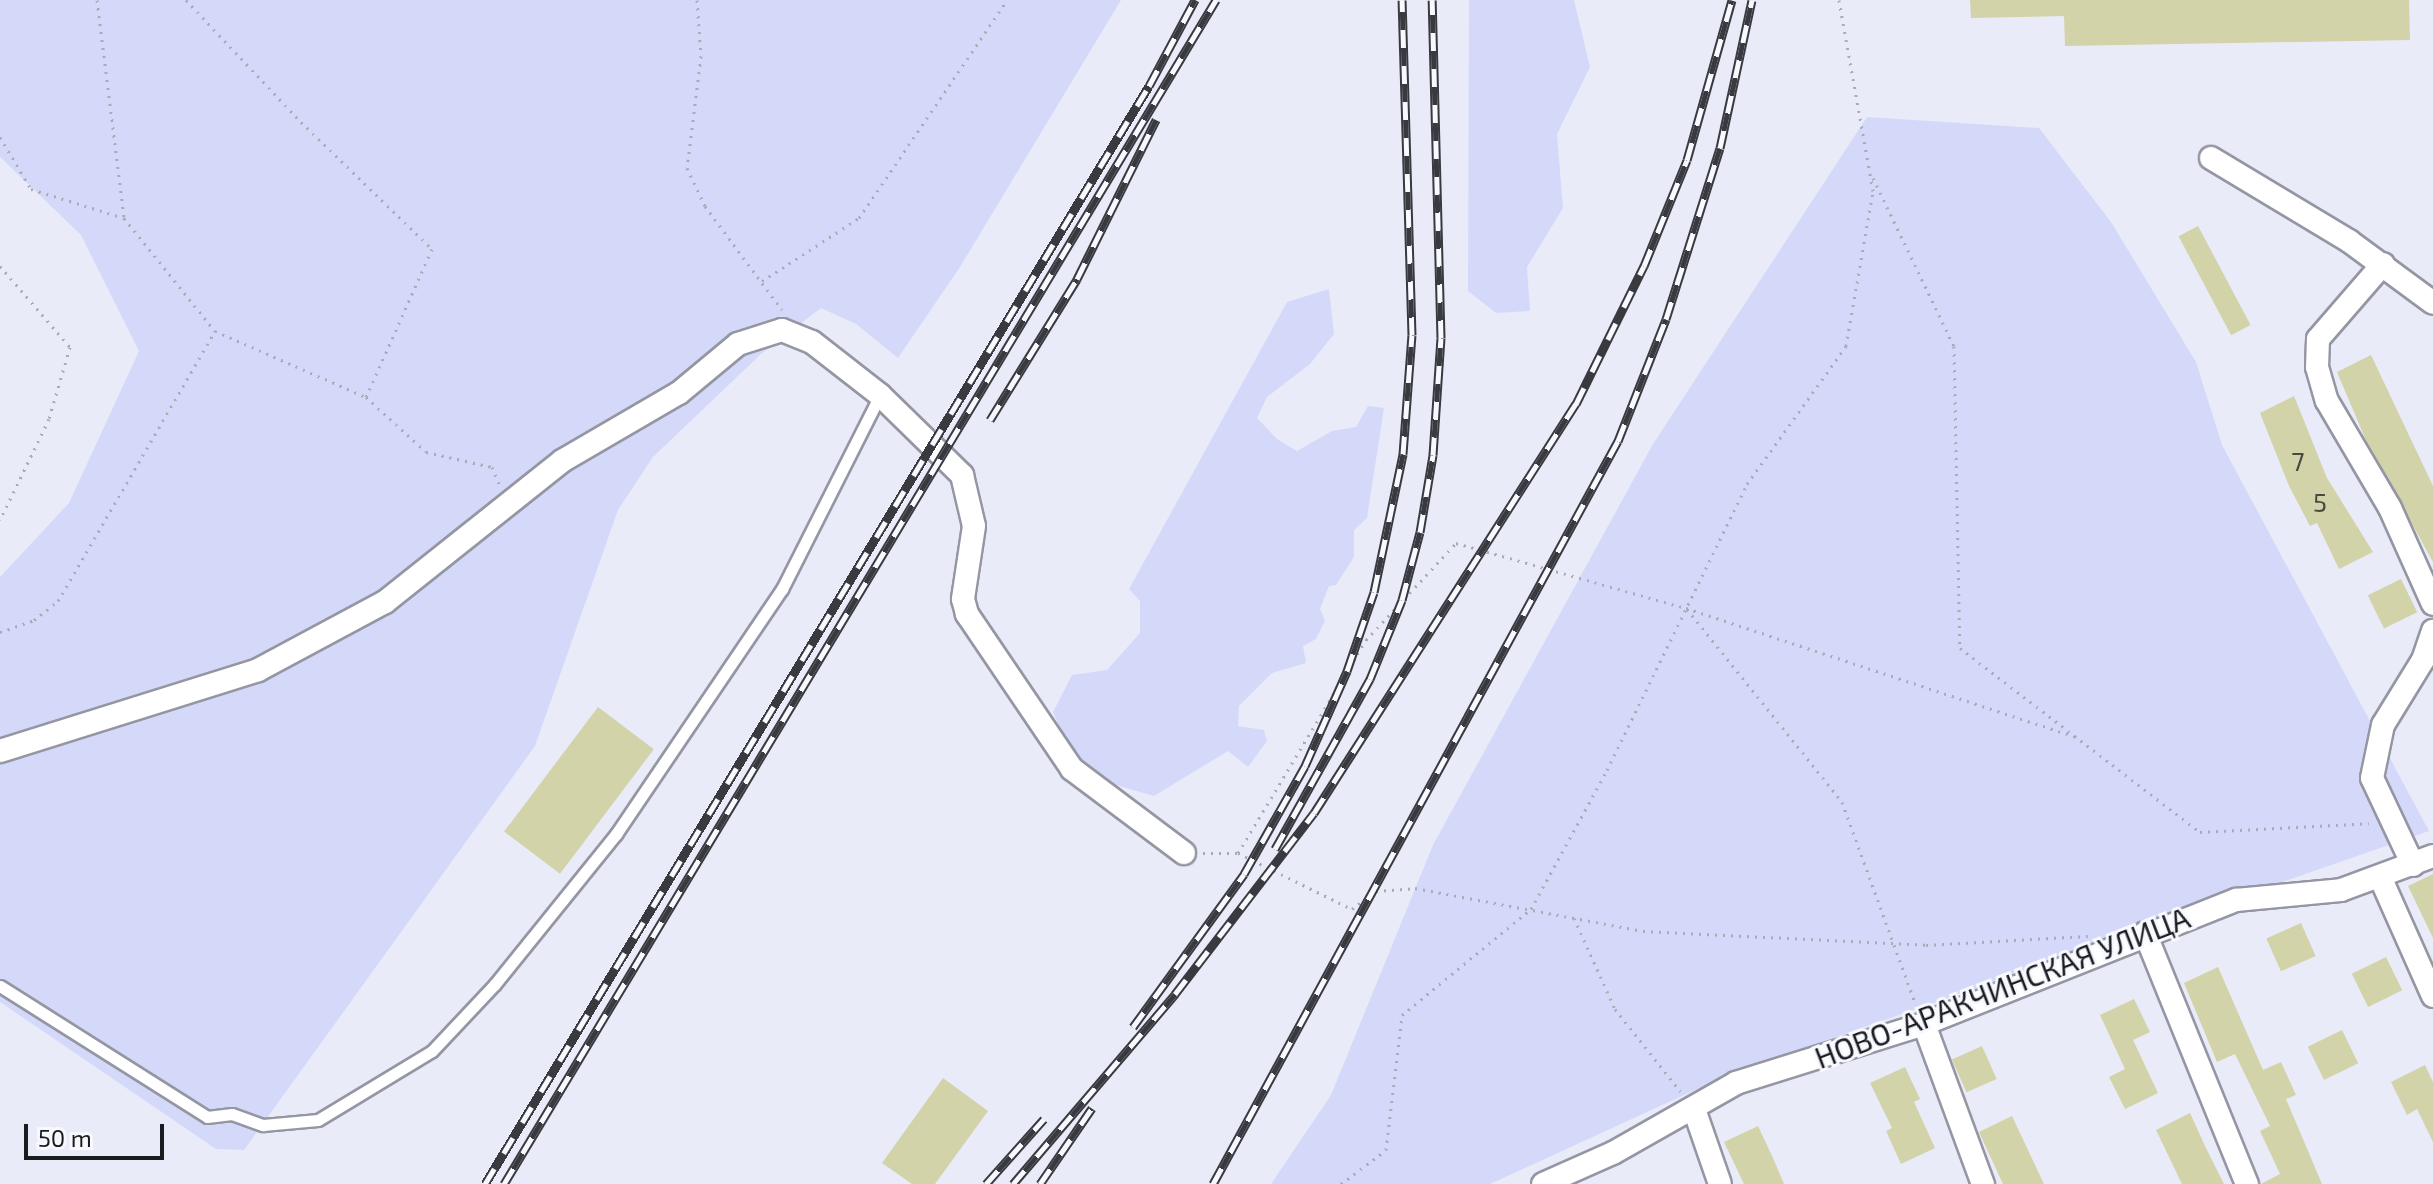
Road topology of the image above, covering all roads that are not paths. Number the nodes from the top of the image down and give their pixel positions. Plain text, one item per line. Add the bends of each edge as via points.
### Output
1 (2211, 158) dead end
2 (2383, 264) junction
3 (2433, 303) edge
4 (880, 395) junction
5 (2433, 604) edge
6 (2433, 631) edge
7 (0, 751) edge
8 (1184, 853) road end
9 (2423, 860) edge
10 (2381, 879) junction
11 (2145, 933) junction
12 (0, 986) edge
13 (2433, 996) edge
14 (1924, 1024) junction
15 (1694, 1109) junction
16 (1543, 1184) edge
17 (1720, 1184) edge
18 (1983, 1184) edge
19 (2247, 1184) edge

1 - 2 street
2 - 3 street
2 - 5 street via 2318,339 2317,367 2327,401 2390,508
4 - 7 street via 812,342 782,330 738,344 679,393 562,461 507,500 385,602 258,670
4 - 8 street via 962,475 974,526 963,599 1029,707 1088,786
4 - 12 lane via 782,589 616,834 495,984 432,1051 318,1120 263,1125 232,1114 207,1117
6 - 9 street via 2423,660 2383,725 2372,778 2393,822
9 - 10 street, НОВО-АРАКЧИНСКАЯ УЛИЦА
10 - 11 street, НОВО-АРАКЧИНСКАЯ УЛИЦА via 2341,890 2236,900
10 - 13 street
11 - 14 street, НОВО-АРАКЧИНСКАЯ УЛИЦА
11 - 19 street
14 - 15 street, НОВО-АРАКЧИНСКАЯ УЛИЦА via 1736,1083
14 - 18 street
15 - 16 street, НОВО-АРАКЧИНСКАЯ УЛИЦА
15 - 17 street

